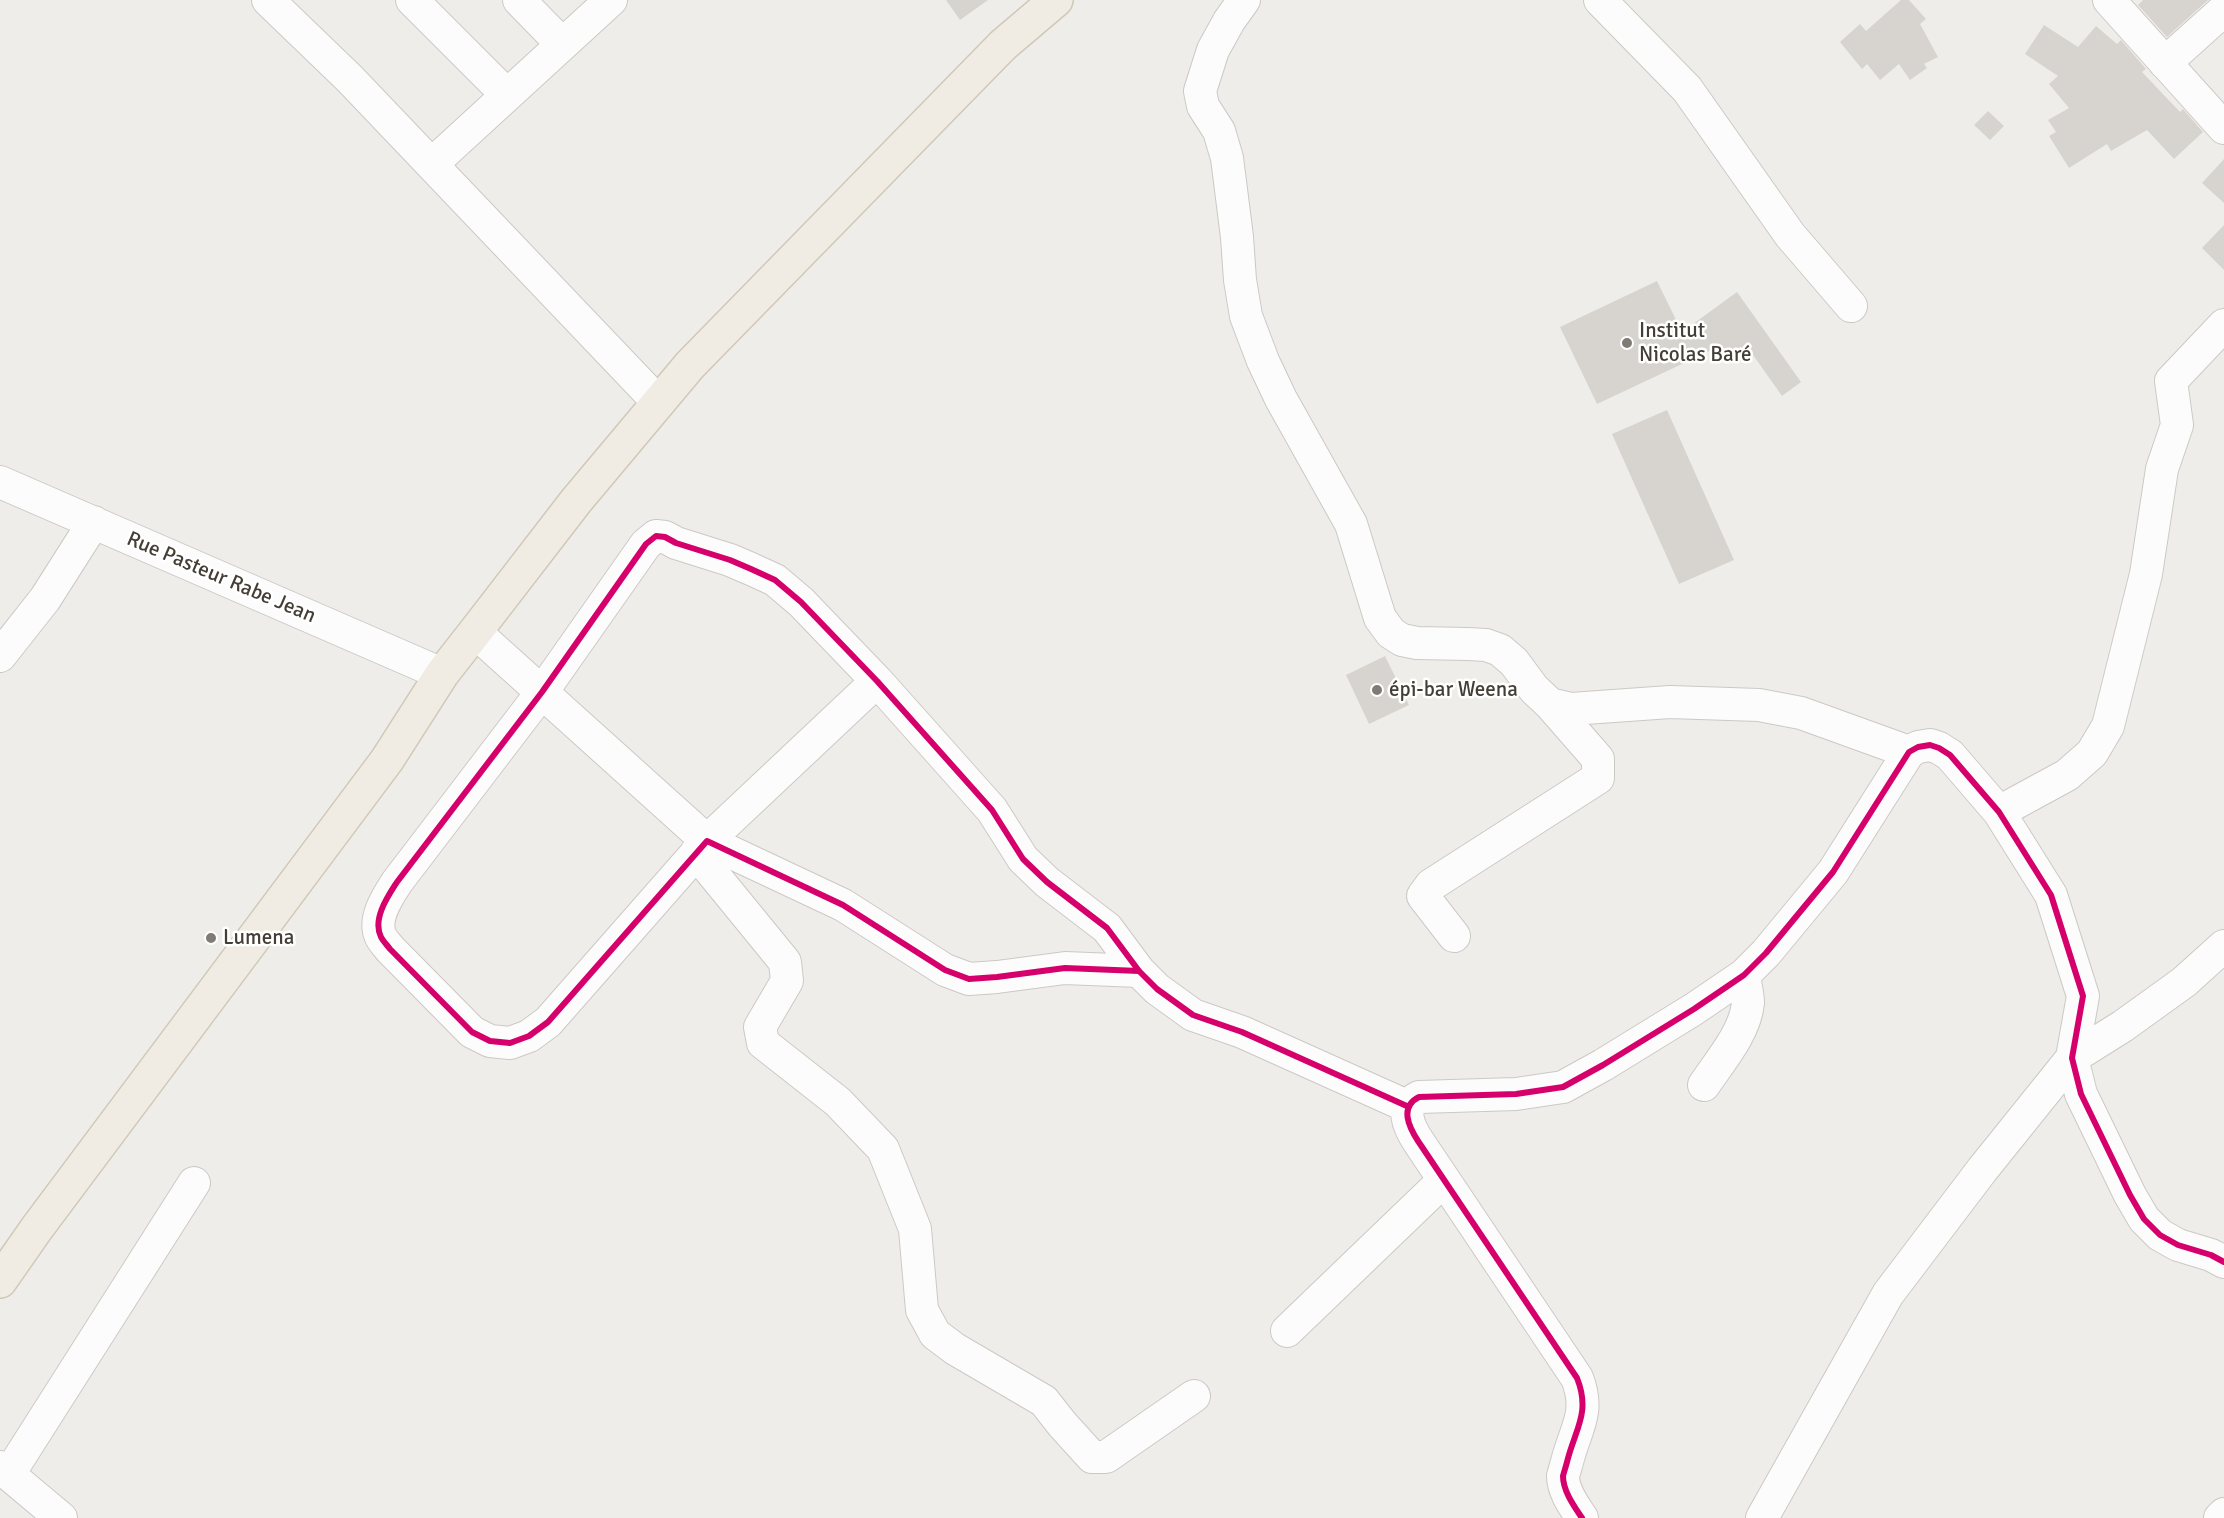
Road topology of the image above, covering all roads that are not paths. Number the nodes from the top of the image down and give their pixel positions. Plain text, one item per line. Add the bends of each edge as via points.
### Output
1 (412, 0) edge
2 (519, 0) edge
3 (611, 0) edge
4 (1056, 0) edge
5 (1244, 0) edge
6 (1600, 0) edge
7 (2109, 0) edge
8 (271, 1) edge
9 (2224, 10) edge
10 (562, 44) junction
11 (2166, 63) junction
12 (507, 95) junction
13 (2224, 128) edge
14 (432, 164) junction
15 (1851, 306) dead end
16 (2224, 325) edge
17 (658, 402) junction
18 (0, 483) edge
19 (94, 522) junction
20 (476, 632) junction
21 (0, 656) edge
22 (442, 674) junction
23 (877, 681) junction
24 (542, 692) junction
25 (1550, 704) junction
26 (1910, 752) junction
27 (1999, 812) junction
28 (702, 847) junction
29 (1454, 936) dead end
30 (2224, 946) edge
31 (1139, 970) junction
32 (1744, 975) junction
33 (2072, 1058) junction
34 (1704, 1085) dead end
35 (1409, 1107) junction
36 (1443, 1181) junction
37 (195, 1183) dead end
38 (2224, 1263) edge
39 (0, 1281) edge
40 (1287, 1331) dead end
41 (1194, 1396) dead end
42 (4, 1470) edge
43 (2224, 1514) edge
44 (62, 1518) edge
45 (1582, 1518) edge
46 (1762, 1518) edge
47 (2220, 1518) edge

1 - 12 street
2 - 10 street
3 - 10 street
4 - 17 main road via 986,62
5 - 25 street via 1213,50 1200,91 1227,158 1241,289 1246,316 1263,361 1351,524 1380,618 1390,633 1417,643 1486,645 1500,651
6 - 15 street via 1687,89 1790,235
7 - 11 street
8 - 14 street
9 - 11 street
10 - 12 street
11 - 13 street
12 - 14 street
14 - 17 street
16 - 27 street via 2171,381 2177,425 2162,469 2146,574 2108,726 2092,753 2067,775
17 - 20 main road
18 - 19 street, Rue Pasteur Rabe Jean
19 - 21 street via 45,599
19 - 22 street, Rue Pasteur Rabe Jean
20 - 22 main road
20 - 24 street
22 - 39 main road via 387,760
23 - 24 street via 775,580 730,560 656,536 646,544
23 - 28 street
23 - 31 street via 992,810 1023,859 1107,928
24 - 28 street
24 - 28 street via 397,882 379,919 380,936 390,949 472,1032 490,1041 510,1043 530,1036 548,1022
25 - 26 street via 1571,709 1670,702 1759,705 1802,713
25 - 29 street via 1598,759 1598,778 1431,885 1423,896
26 - 27 street via 1930,745 1950,755
26 - 32 street via 1833,872
27 - 33 street via 2051,895 2083,996
28 - 31 street via 843,905 945,970 969,979 1065,968
28 - 41 street via 785,962 788,981 760,1027 763,1043 838,1102 883,1149 915,1229 922,1310 935,1334 1044,1401 1092,1457 1106,1457
30 - 33 street via 2184,982
31 - 35 street via 1157,989 1193,1015 1242,1032
32 - 34 street via 1746,1014
32 - 35 street via 1694,1010 1563,1087 1516,1094 1419,1097
33 - 38 street via 2081,1094 2144,1220 2178,1245
33 - 46 street via 1888,1294
35 - 36 street via 1411,1131
36 - 40 street
36 - 45 street via 1584,1394 1582,1419 1563,1476 1569,1498
37 - 42 street
42 - 44 street
43 - 47 street

